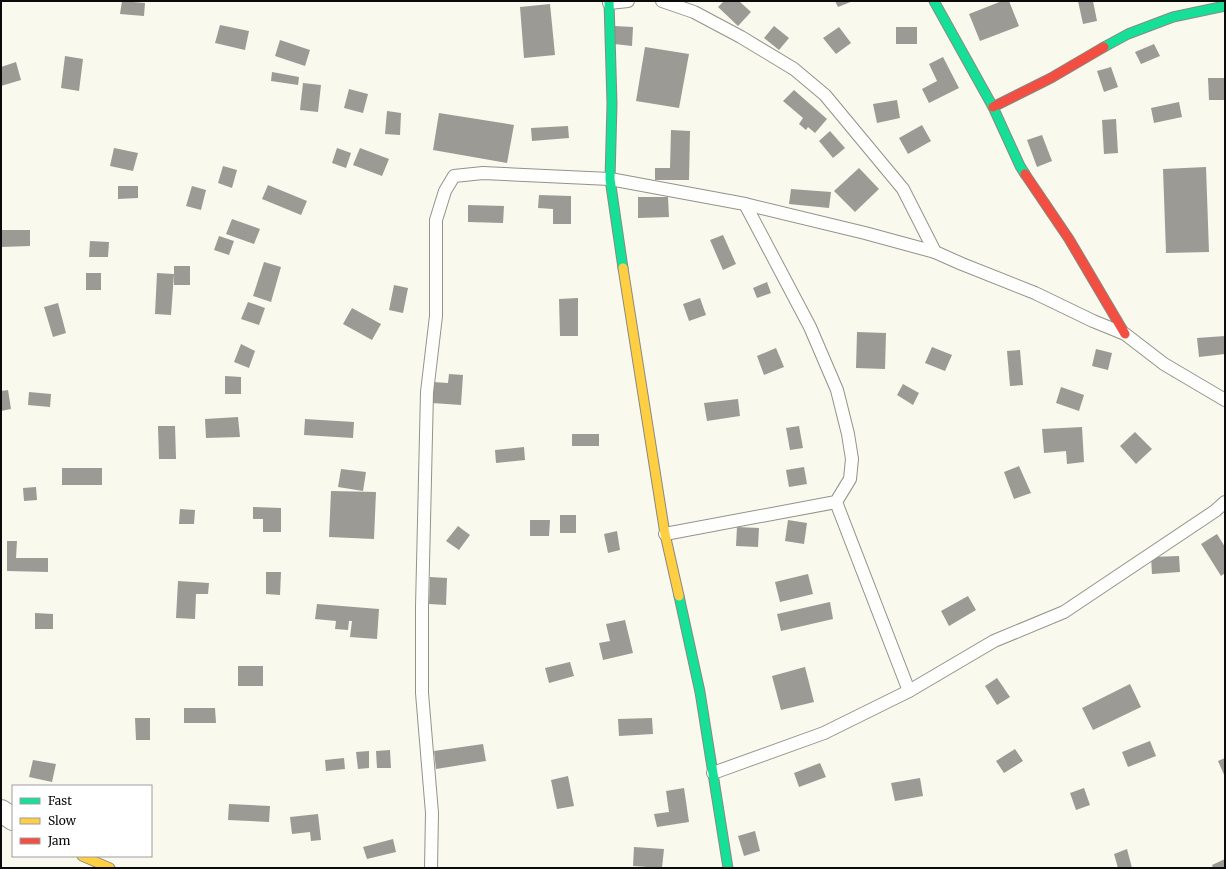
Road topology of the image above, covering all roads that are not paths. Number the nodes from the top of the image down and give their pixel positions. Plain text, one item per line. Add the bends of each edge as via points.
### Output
1 (628, 1) edge
2 (662, 1) edge
3 (934, 1) edge
4 (609, 2) edge
5 (1225, 6) edge
6 (994, 107) junction
7 (610, 179) junction
8 (745, 204) junction
9 (936, 252) junction
10 (1125, 334) junction
11 (1225, 400) edge
12 (836, 502) junction
13 (1225, 502) edge
14 (665, 534) junction
15 (910, 691) junction
16 (713, 773) junction
17 (1, 811) edge
18 (12, 818) edge
19 (84, 857) edge
20 (110, 868) edge
21 (431, 868) edge
22 (728, 868) edge

1 - 4 lane
2 - 9 lane via 694,12 741,36 794,69 825,95 903,188
3 - 6 street
4 - 7 street via 612,104
5 - 6 street via 1172,17 1128,34
6 - 10 street via 1020,166 1069,239
7 - 8 lane
7 - 14 street
7 - 21 lane via 483,173 454,176 445,191 436,220 436,316 426,392 422,607 422,693 432,813
8 - 9 lane
8 - 12 lane via 810,327 837,390 852,460 850,479
9 - 10 lane
10 - 11 lane via 1164,364
12 - 14 lane
12 - 15 lane
13 - 15 lane via 1064,612 994,641
14 - 16 street via 700,692
15 - 16 lane via 824,733
16 - 22 street
17 - 18 street
19 - 20 street

